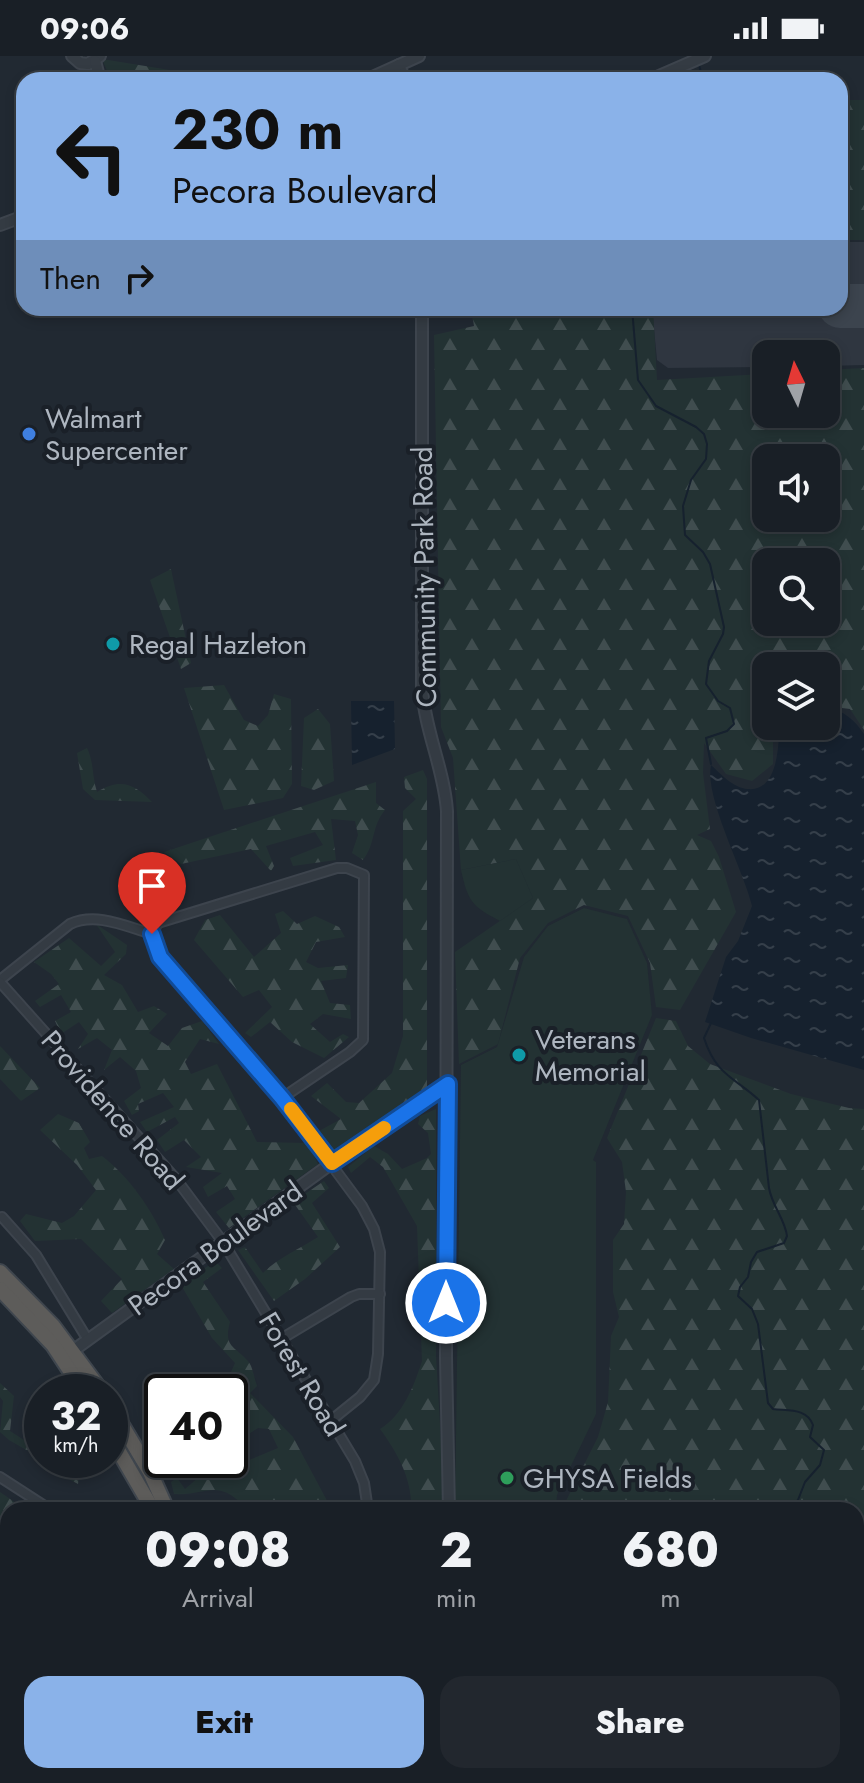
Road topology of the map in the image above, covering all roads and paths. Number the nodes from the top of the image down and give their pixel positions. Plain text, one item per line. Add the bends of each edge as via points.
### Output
1 (72, 56) edge
2 (419, 56) edge
3 (705, 56) edge
4 (93, 60) edge
5 (397, 61) edge
6 (379, 72) edge
7 (668, 72) edge
8 (422, 316) edge
9 (152, 934) junction
10 (0, 981) edge
11 (448, 1084) junction
12 (282, 1098) junction
13 (332, 1163) junction
14 (2, 1217) edge
15 (223, 1242) junction
16 (0, 1272) edge
17 (0, 1289) edge
18 (380, 1294) junction
19 (281, 1339) junction
20 (88, 1340) junction
21 (67, 1354) junction
22 (76, 1374) edge
23 (85, 1374) edge
24 (329, 1422) junction
25 (128, 1435) edge
26 (128, 1467) edge
27 (0, 1477) edge
28 (39, 1502) edge
29 (148, 1502) edge
30 (163, 1502) edge
31 (367, 1502) edge
32 (449, 1502) edge

1 - 4 street
2 - 5 street
3 - 7 street
5 - 6 street
8 - 11 street, Community Park Road via 422,689 447,811
9 - 10 street via 82,918
9 - 12 street via 160,957
9 - 12 street via 158,923 337,868 364,875 363,1040
10 - 15 street, Providence Road via 176,1179
11 - 13 street, Pecora Boulevard
11 - 32 street, Community Park Road
12 - 13 street
13 - 15 street, Pecora Boulevard
13 - 18 street via 374,1229
14 - 20 street via 36,1255
15 - 19 street, Forest Road
15 - 20 street, Pecora Boulevard
16 - 21 highway via 27,1297
17 - 21 highway
18 - 19 street via 351,1297
18 - 24 street via 374,1380
19 - 24 street, Forest Road
20 - 21 street, Pecora Boulevard
21 - 22 highway
21 - 23 highway
24 - 31 street, Forest Road via 355,1461
25 - 30 highway
26 - 29 highway
27 - 28 street

